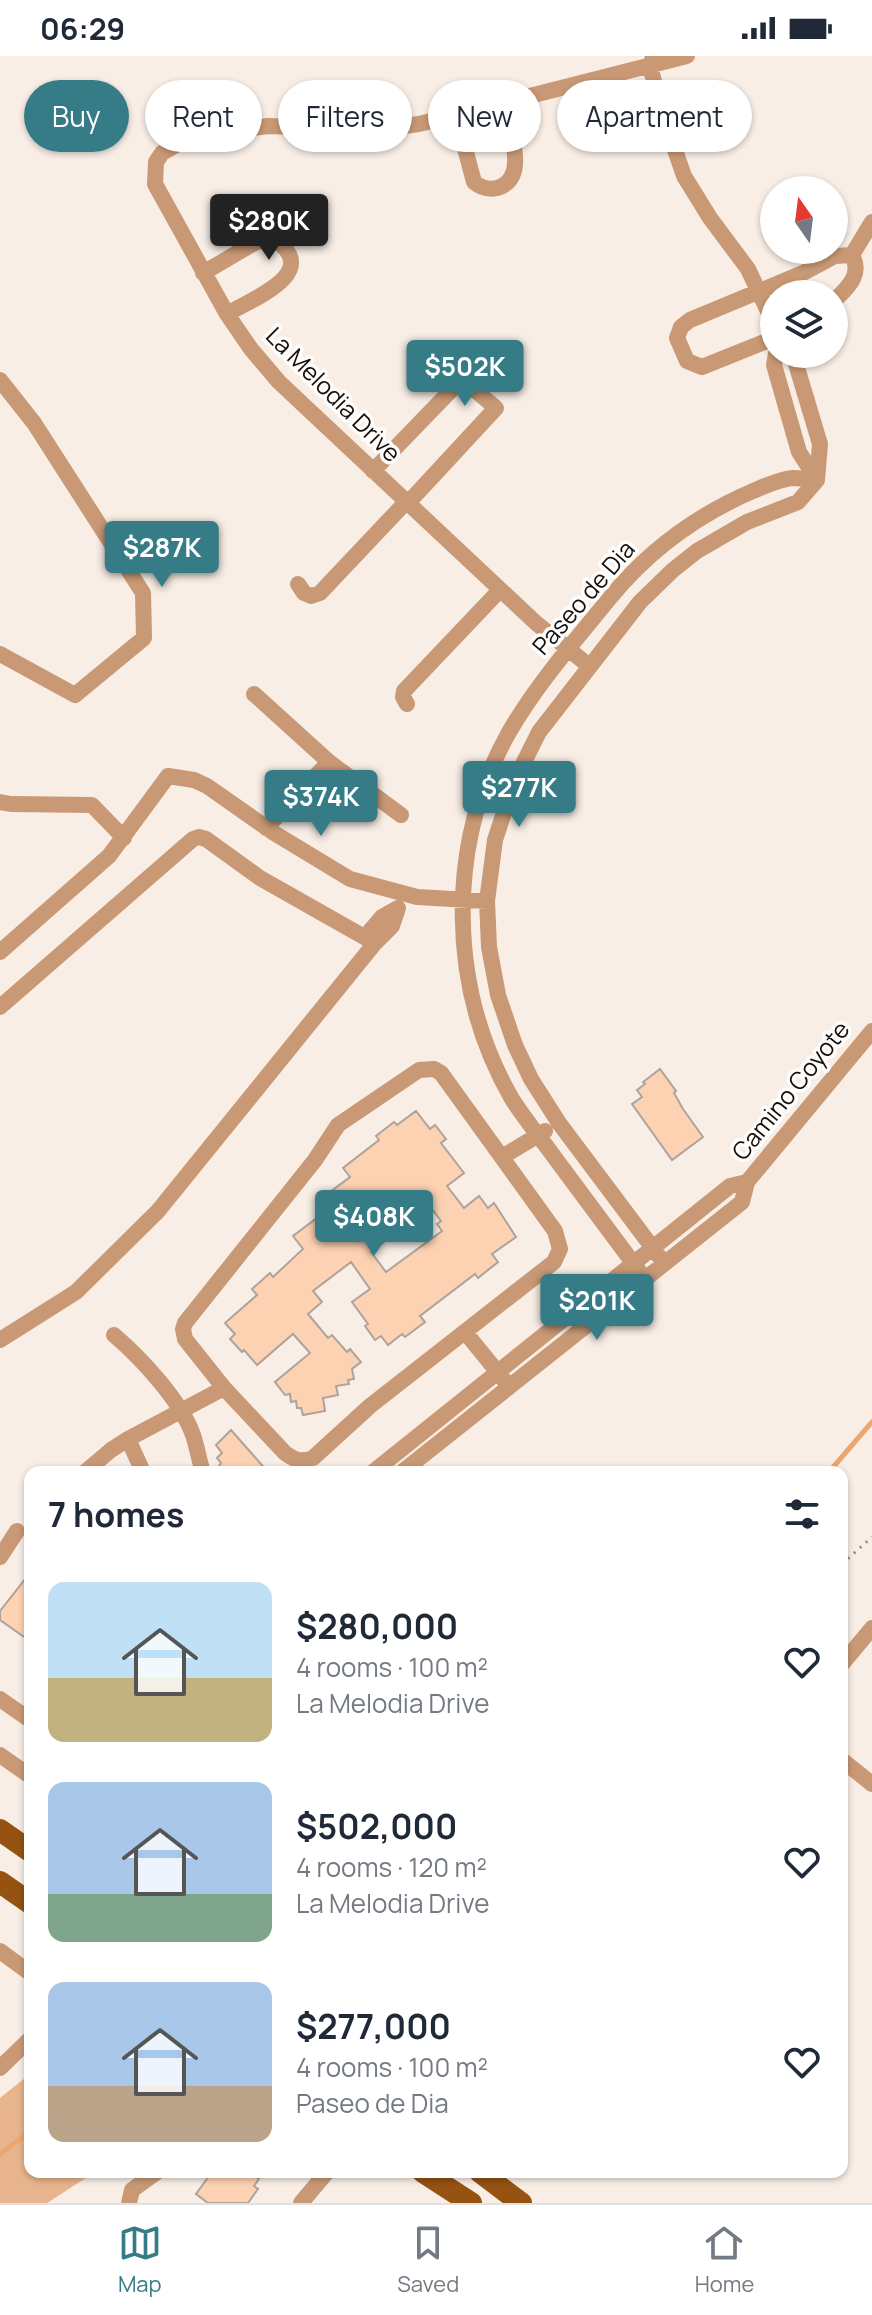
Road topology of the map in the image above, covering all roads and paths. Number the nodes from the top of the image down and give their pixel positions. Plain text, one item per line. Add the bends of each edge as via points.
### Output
1 (687, 56) edge
2 (652, 61) edge
3 (541, 92) edge
4 (428, 122) edge
5 (466, 152) edge
6 (514, 152) edge
7 (872, 222) edge
8 (852, 255) junction
9 (203, 273) junction
10 (848, 285) edge
11 (759, 291) junction
12 (227, 314) junction
13 (760, 344) edge
14 (775, 368) edge
15 (797, 368) edge
16 (0, 380) edge
17 (373, 471) junction
18 (817, 480) junction
19 (407, 502) junction
20 (298, 584) dead end
21 (500, 590) junction
22 (568, 650) junction
23 (0, 654) edge
24 (588, 665) junction
25 (254, 694) dead end
26 (407, 704) dead end
27 (329, 762) junction
28 (0, 802) edge
29 (401, 815) dead end
30 (266, 828) junction
31 (124, 838) junction
32 (401, 900) junction
33 (462, 901) junction
34 (487, 901) junction
35 (370, 940) junction
36 (0, 952) edge
37 (0, 1007) edge
38 (872, 1031) edge
39 (559, 1123) junction
40 (538, 1134) junction
41 (502, 1157) junction
42 (747, 1182) junction
43 (654, 1247) junction
44 (632, 1263) junction
45 (664, 1263) junction
46 (645, 1279) junction
47 (465, 1332) junction
48 (114, 1335) dead end
49 (0, 1340) edge
50 (497, 1372) junction
51 (509, 1387) junction
52 (224, 1388) junction
53 (181, 1413) junction
54 (128, 1439) junction
55 (92, 1466) edge
56 (140, 1466) edge
57 (201, 1466) edge
58 (380, 1466) edge
59 (410, 1466) edge
60 (17, 1531) dead end
61 (872, 1537) edge
62 (0, 1557) edge
63 (848, 1559) edge
64 (870, 1635) edge
65 (848, 1658) edge
66 (0, 1699) edge
67 (24, 1716) edge
68 (0, 1755) edge
69 (848, 1765) edge
70 (24, 1772) edge
71 (872, 1784) edge
72 (0, 1830) edge
73 (24, 1847) edge
74 (0, 1882) edge
75 (24, 1899) edge
76 (0, 1951) edge
77 (24, 1969) edge
78 (24, 2045) edge
79 (0, 2068) edge
80 (149, 2178) edge
81 (322, 2178) edge
82 (432, 2178) edge
83 (488, 2178) edge
84 (129, 2203) edge
85 (301, 2203) edge
86 (471, 2203) edge
87 (521, 2203) edge

1 - 2 street, La Melodia Drive
2 - 3 street, La Melodia Drive
2 - 11 street via 667,132 684,176
4 - 9 street, La Melodia Drive via 374,130 247,127 171,146 156,162 155,184
5 - 6 street via 474,182 485,189 510,180 517,165
7 - 8 street
8 - 10 street via 857,268
8 - 11 street via 835,256
9 - 12 street, La Melodia Drive
9 - 12 street via 263,240 278,242 289,256 286,278
11 - 13 street via 685,323 678,345 687,361 702,367
12 - 17 street, La Melodia Drive via 279,382
14 - 18 street via 799,452
15 - 18 street via 820,444
16 - 23 street via 34,423 143,593 144,638 75,695
17 - 19 street, La Melodia Drive
17 - 19 street via 462,379 496,408
18 - 22 street, Paseo de Dia via 791,478 768,485 688,526 629,576
18 - 24 street, Paseo de Dia via 798,502 734,528 685,560 640,602
19 - 20 street via 320,593 311,596
19 - 21 street, La Melodia Drive
21 - 22 street, La Melodia Drive
21 - 26 street via 404,691
22 - 24 street, La Melodia Drive
22 - 33 street, Paseo de Dia via 518,718 490,772 470,837
24 - 34 street, Paseo de Dia via 519,769 495,840
25 - 27 street
27 - 29 street
27 - 30 street
28 - 31 street via 92,805
30 - 31 street via 207,786 168,776
30 - 32 street via 350,879
31 - 36 street
32 - 33 street
32 - 35 street via 392,926
33 - 34 street
33 - 40 street, Paseo de Dia via 467,968 479,1022 507,1088
34 - 39 street, Paseo de Dia via 491,964 505,1020 531,1079
35 - 37 street via 199,837
35 - 49 street via 158,1211 76,1292
38 - 42 street, Camino Coyote
39 - 40 street
39 - 43 street, Paseo de Dia
40 - 41 street
40 - 44 street, Paseo de Dia
41 - 47 street via 555,1231 560,1249 554,1262
41 - 52 street via 434,1069 419,1070 338,1125 185,1323 185,1339
42 - 43 street, Camino Coyote via 730,1186
42 - 45 street, Camino Coyote via 742,1202
43 - 44 street, Camino Coyote
43 - 45 street, Paseo de Dia
44 - 46 street, Paseo de Dia
44 - 50 street, Camino Coyote
45 - 46 street, Camino Coyote
46 - 51 street, Camino Coyote
47 - 50 street
47 - 52 street via 303,1462 285,1453
48 - 53 street via 153,1372
50 - 51 street
50 - 58 street, Camino Coyote
51 - 59 street, Camino Coyote
52 - 53 street
53 - 54 street
53 - 57 street
54 - 55 street
54 - 56 street
60 - 62 street
61 - 63 path
64 - 65 street
66 - 67 street
68 - 70 street
69 - 71 street
72 - 73 main road
74 - 75 main road
76 - 77 street
78 - 79 street
80 - 84 street via 132,2190
81 - 85 street
82 - 86 main road
83 - 87 main road

